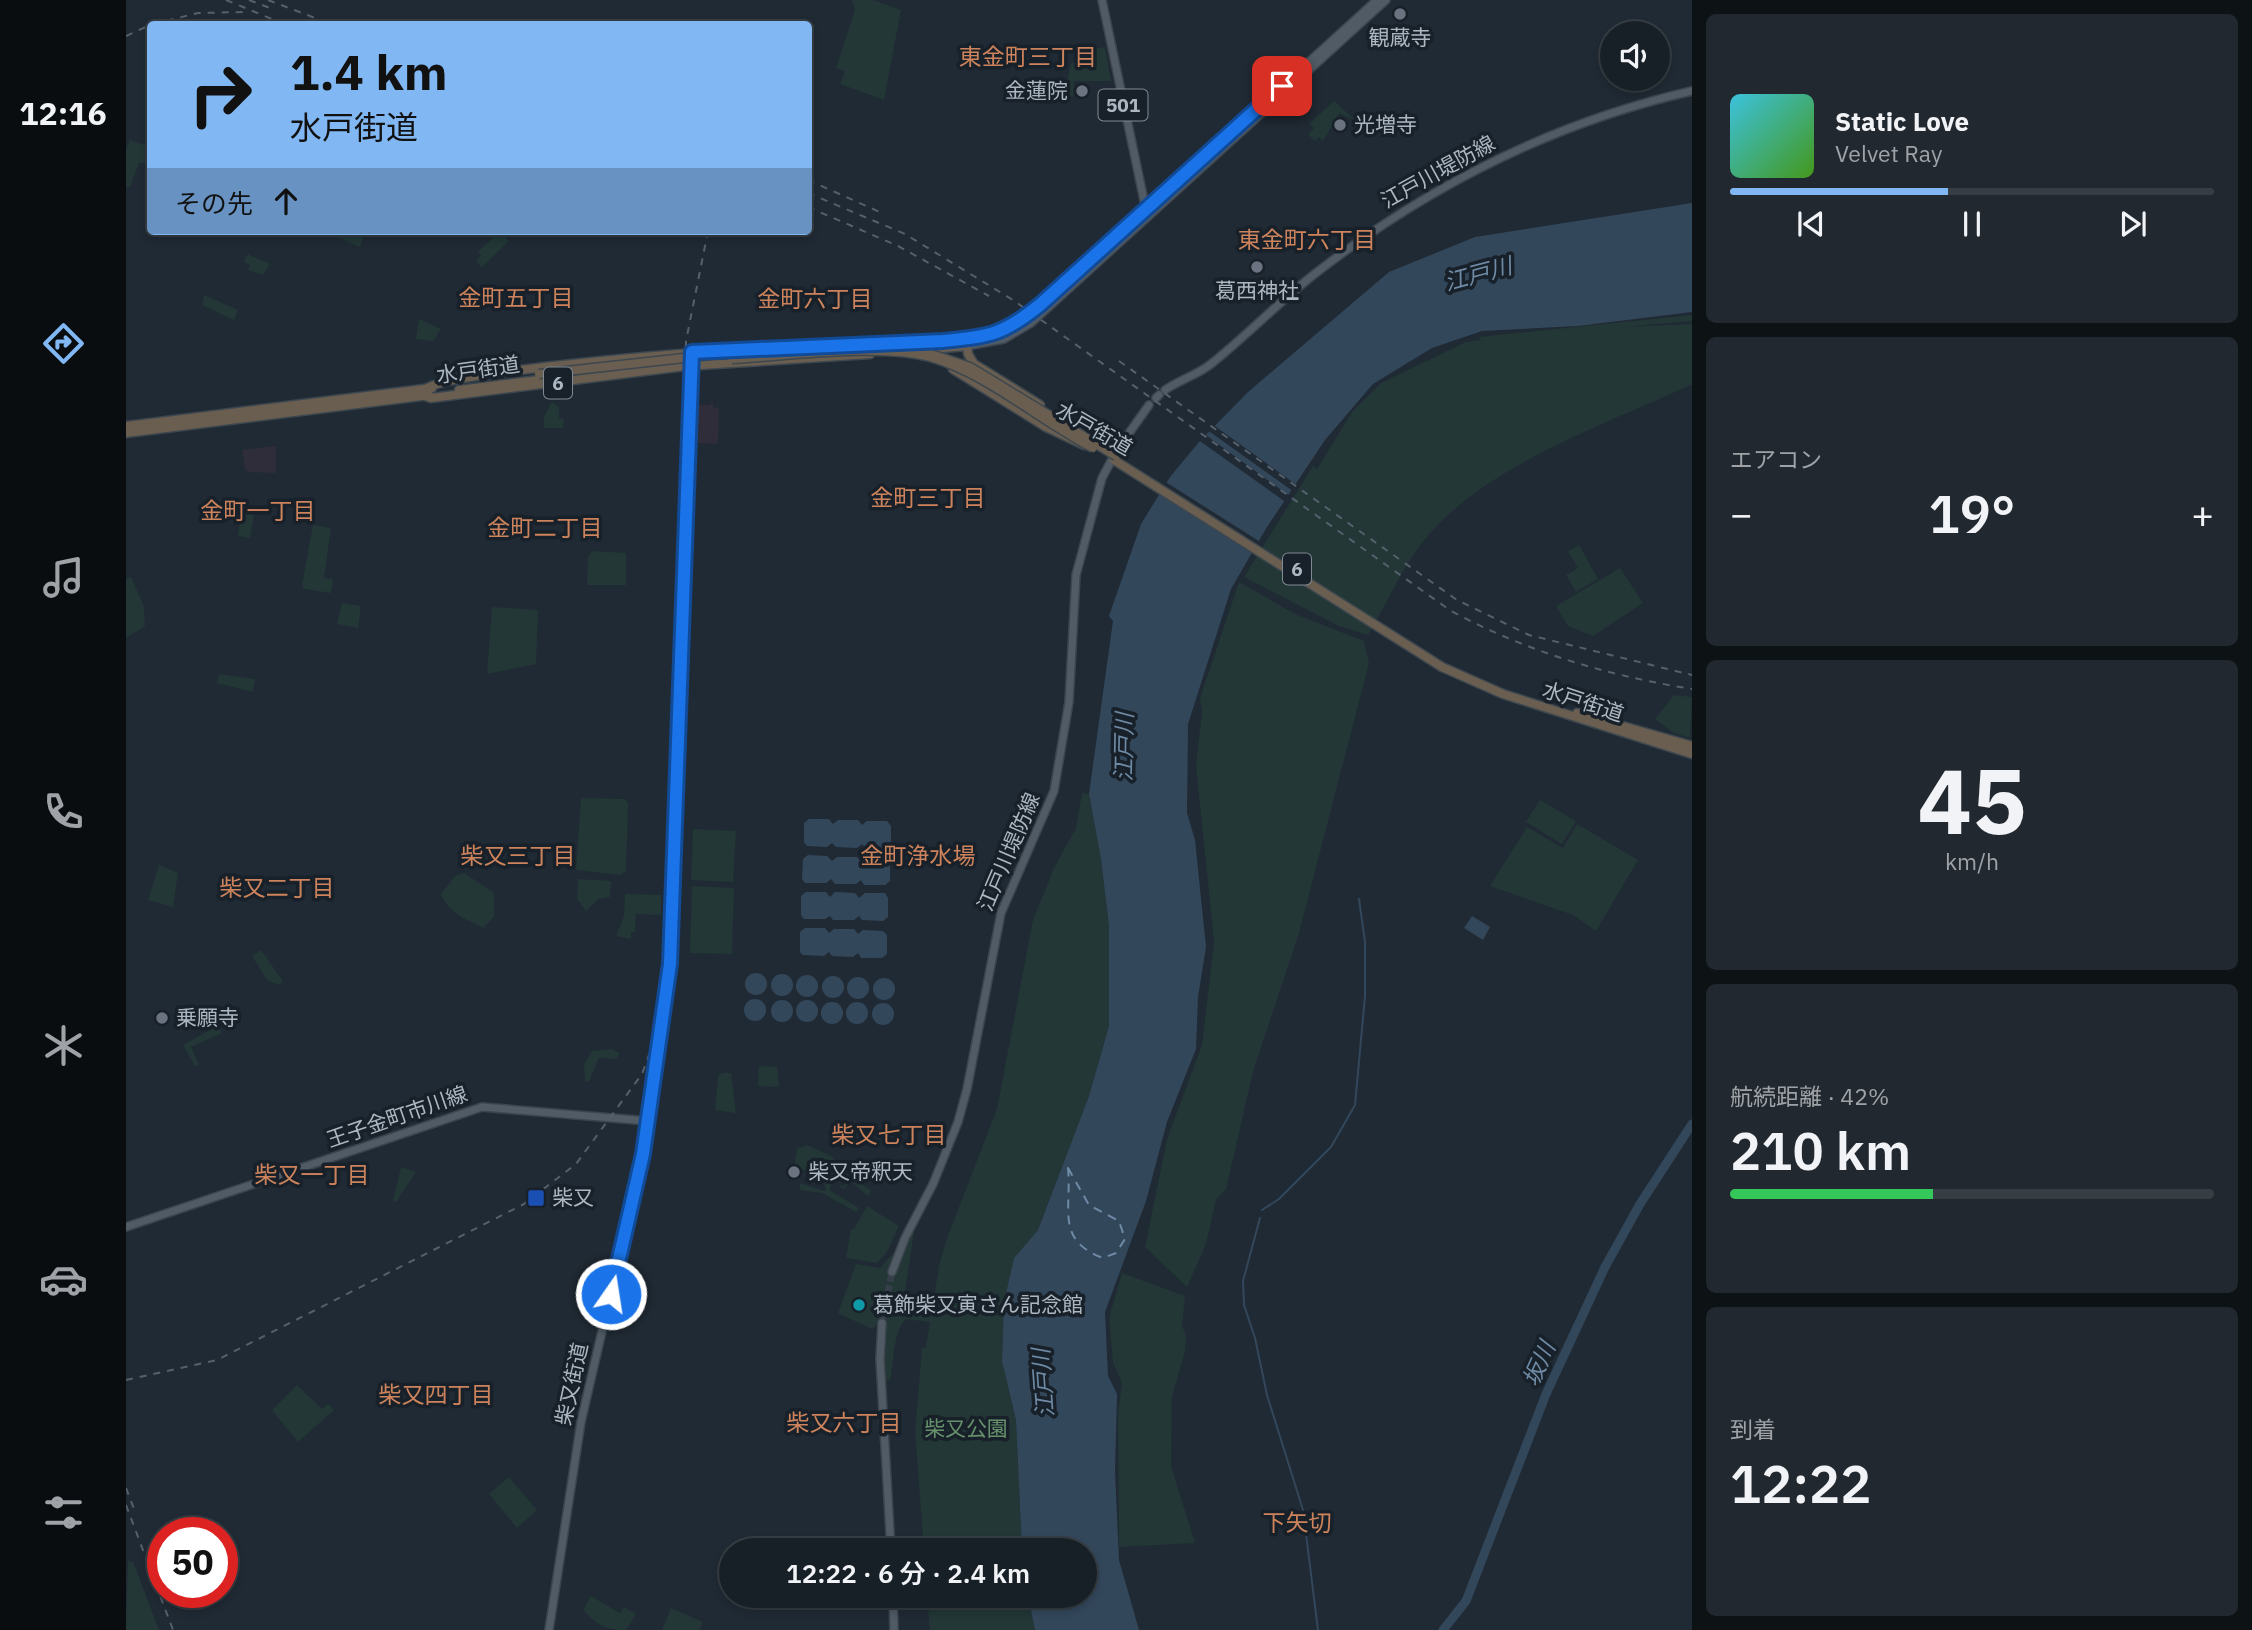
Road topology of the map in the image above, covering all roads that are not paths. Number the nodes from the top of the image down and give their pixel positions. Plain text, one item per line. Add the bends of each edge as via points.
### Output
1 (1102, 0) edge
2 (1377, 0) edge
3 (1386, 0) edge
4 (1692, 91) edge
5 (1146, 213) junction
6 (943, 341) junction
7 (967, 342) junction
8 (952, 347) junction
9 (692, 352) junction
10 (887, 352) junction
11 (609, 361) junction
12 (692, 366) junction
13 (949, 367) junction
14 (611, 376) junction
15 (539, 377) junction
16 (426, 392) junction
17 (1160, 395) dead end
18 (1149, 405) dead end
19 (126, 426) edge
20 (126, 433) edge
21 (1085, 437) junction
22 (1093, 448) junction
23 (1115, 458) junction
24 (1575, 715) junction
25 (1692, 746) edge
26 (1692, 754) edge
27 (648, 1121) junction
28 (126, 1227) edge
29 (892, 1272) tunnel mouth
30 (882, 1323) tunnel mouth
31 (890, 1538) edge
32 (893, 1608) edge
33 (548, 1630) edge
34 (894, 1630) edge

1 - 5 main road, 501
2 - 5 main road
3 - 5 main road
4 - 17 main road, 江戸川堤防線 via 1564,129 1454,180 1358,242 1211,363
5 - 7 main road via 1022,330 1004,340
6 - 7 highway, 水戸街道 / 6
6 - 8 highway
6 - 9 highway, 水戸街道 / 6
7 - 8 highway
7 - 21 highway, bridge via 974,364
8 - 10 highway
8 - 13 highway
9 - 11 highway, 水戸街道 / 6
9 - 12 main road, 柴又街道
10 - 12 highway, 水戸街道 / 6
10 - 13 highway
11 - 14 highway
11 - 16 highway, 水戸街道 / 6 via 432,383
12 - 14 highway, 水戸街道 / 6
12 - 27 main road, 柴又街道 via 671,957
13 - 22 highway, bridge via 1057,434
14 - 16 highway, 水戸街道 / 6 via 432,398
15 - 16 highway, 水戸街道 / 6
15 - 21 highway, 水戸街道 / 6, bridge via 711,355 907,346 970,367
15 - 22 highway, 水戸街道 / 6, bridge via 708,361 913,353 963,371
16 - 19 highway, 水戸街道 / 6
16 - 20 highway, 水戸街道 / 6
18 - 29 main road, 江戸川堤防線 via 1102,478 1076,575 1069,702 1054,791 1000,913 958,1122
21 - 23 highway, 水戸街道 / 6, bridge
22 - 23 highway, 水戸街道 / 6, bridge
23 - 24 highway, 水戸街道 / 6 via 1406,642 1474,677
24 - 25 highway, 水戸街道 / 6
24 - 26 highway, 水戸街道 / 6
27 - 28 main road, 王子金町市川線 via 482,1107
27 - 33 main road, 柴又街道 via 581,1422
30 - 31 main road
32 - 34 main road

